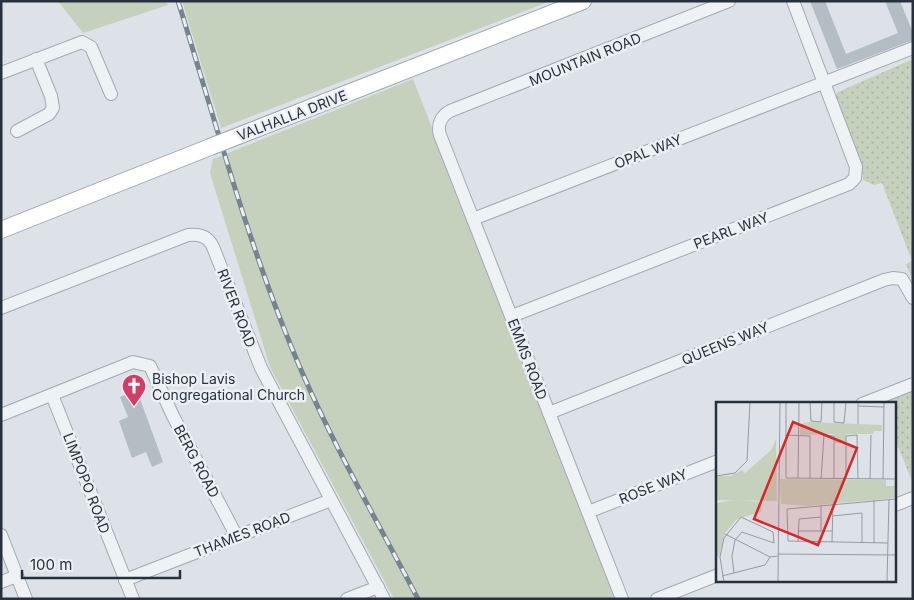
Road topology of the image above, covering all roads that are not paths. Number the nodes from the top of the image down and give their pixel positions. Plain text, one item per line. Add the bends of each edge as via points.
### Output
1 (583, 1) edge
2 (730, 1) edge
3 (793, 1) edge
4 (913, 48) edge
5 (36, 59) junction
6 (1, 72) edge
7 (823, 84) junction
8 (111, 94) dead end
9 (442, 118) joint
10 (17, 131) dead end
11 (473, 219) junction
12 (1, 230) edge
13 (913, 298) edge
14 (1, 308) edge
15 (512, 316) junction
16 (913, 384) edge
17 (52, 395) junction
18 (867, 402) edge
19 (549, 413) junction
20 (1, 415) edge
21 (716, 462) edge
22 (913, 498) edge
23 (331, 500) junction
24 (896, 505) edge
25 (588, 512) junction
26 (1, 535) edge
27 (237, 536) junction
28 (17, 576) junction
29 (716, 576) edge
30 (125, 580) junction
31 (1, 582) edge
32 (378, 587) junction
33 (26, 599) edge
34 (133, 599) edge
35 (347, 599) edge
36 (384, 599) edge
37 (622, 599) edge
38 (657, 599) edge

1 - 12 main road, VALHALLA DRIVE, bridge
2 - 9 street, MOUNTAIN ROAD via 450,111
3 - 7 street
4 - 7 street, OPAL WAY
5 - 6 street
5 - 8 street via 78,42 88,44
5 - 10 street via 53,108 49,114
7 - 11 street, OPAL WAY
7 - 15 street, PEARL WAY via 856,167 855,178 849,184
9 - 11 street, EMMS ROAD via 440,135
11 - 15 street, EMMS ROAD
13 - 19 street, QUEENS WAY via 902,279 884,280
14 - 23 street, RIVER ROAD via 188,235 208,238 260,368
15 - 19 street, EMMS ROAD
16 - 18 street
17 - 20 street, BERG ROAD
17 - 27 street, BERG ROAD via 133,362 150,366
17 - 30 street, LIMPOPO ROAD
19 - 25 street, EMMS ROAD
21 - 25 street, ROSE WAY
22 - 24 street
23 - 27 street, THAMES ROAD
23 - 32 street, RIVER ROAD
25 - 37 street, EMMS ROAD
26 - 28 street
27 - 30 street, THAMES ROAD
28 - 31 street
28 - 33 street
29 - 38 street
30 - 34 street, LIMPOPO ROAD
32 - 35 street
32 - 36 street, RIVER ROAD

